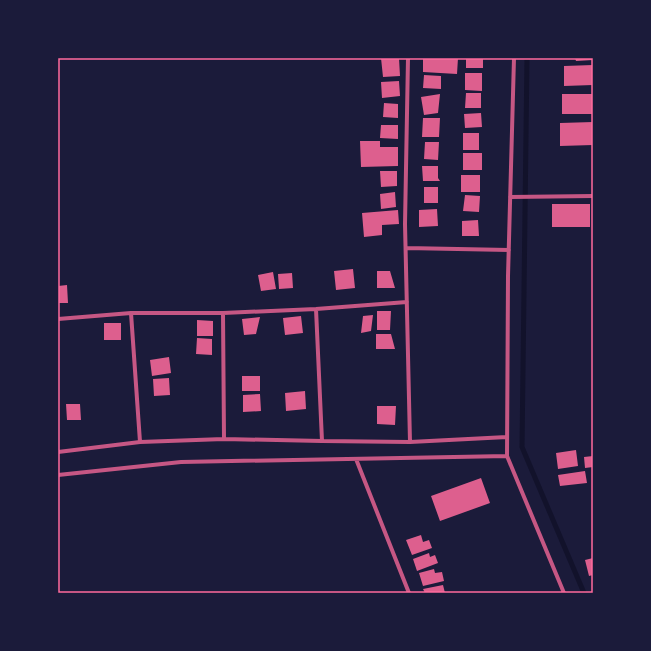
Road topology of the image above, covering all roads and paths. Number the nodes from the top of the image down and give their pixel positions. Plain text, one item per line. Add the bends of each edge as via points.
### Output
1 (408, 58) edge
2 (514, 58) edge
3 (593, 196) edge
4 (511, 197) junction
5 (406, 248) junction
6 (509, 250) junction
7 (407, 302) junction
8 (316, 309) junction
9 (131, 313) junction
10 (222, 313) junction
11 (58, 319) edge
12 (507, 437) junction
13 (224, 439) junction
14 (322, 441) junction
15 (140, 442) junction
16 (410, 442) junction
17 (58, 452) edge
18 (507, 456) junction
19 (356, 459) junction
20 (58, 475) edge
21 (409, 593) edge
22 (564, 593) edge

1 - 5 street
2 - 4 street
3 - 4 street
4 - 6 street
5 - 6 street
5 - 7 street
6 - 12 street
7 - 8 street
7 - 16 street
8 - 10 street
8 - 14 street
9 - 10 street
9 - 11 street
9 - 15 street
10 - 13 street
12 - 16 street
12 - 18 street
13 - 14 street
13 - 15 street
14 - 16 street
15 - 17 street
18 - 19 street
18 - 22 street
19 - 20 street via 181,462
19 - 21 street

